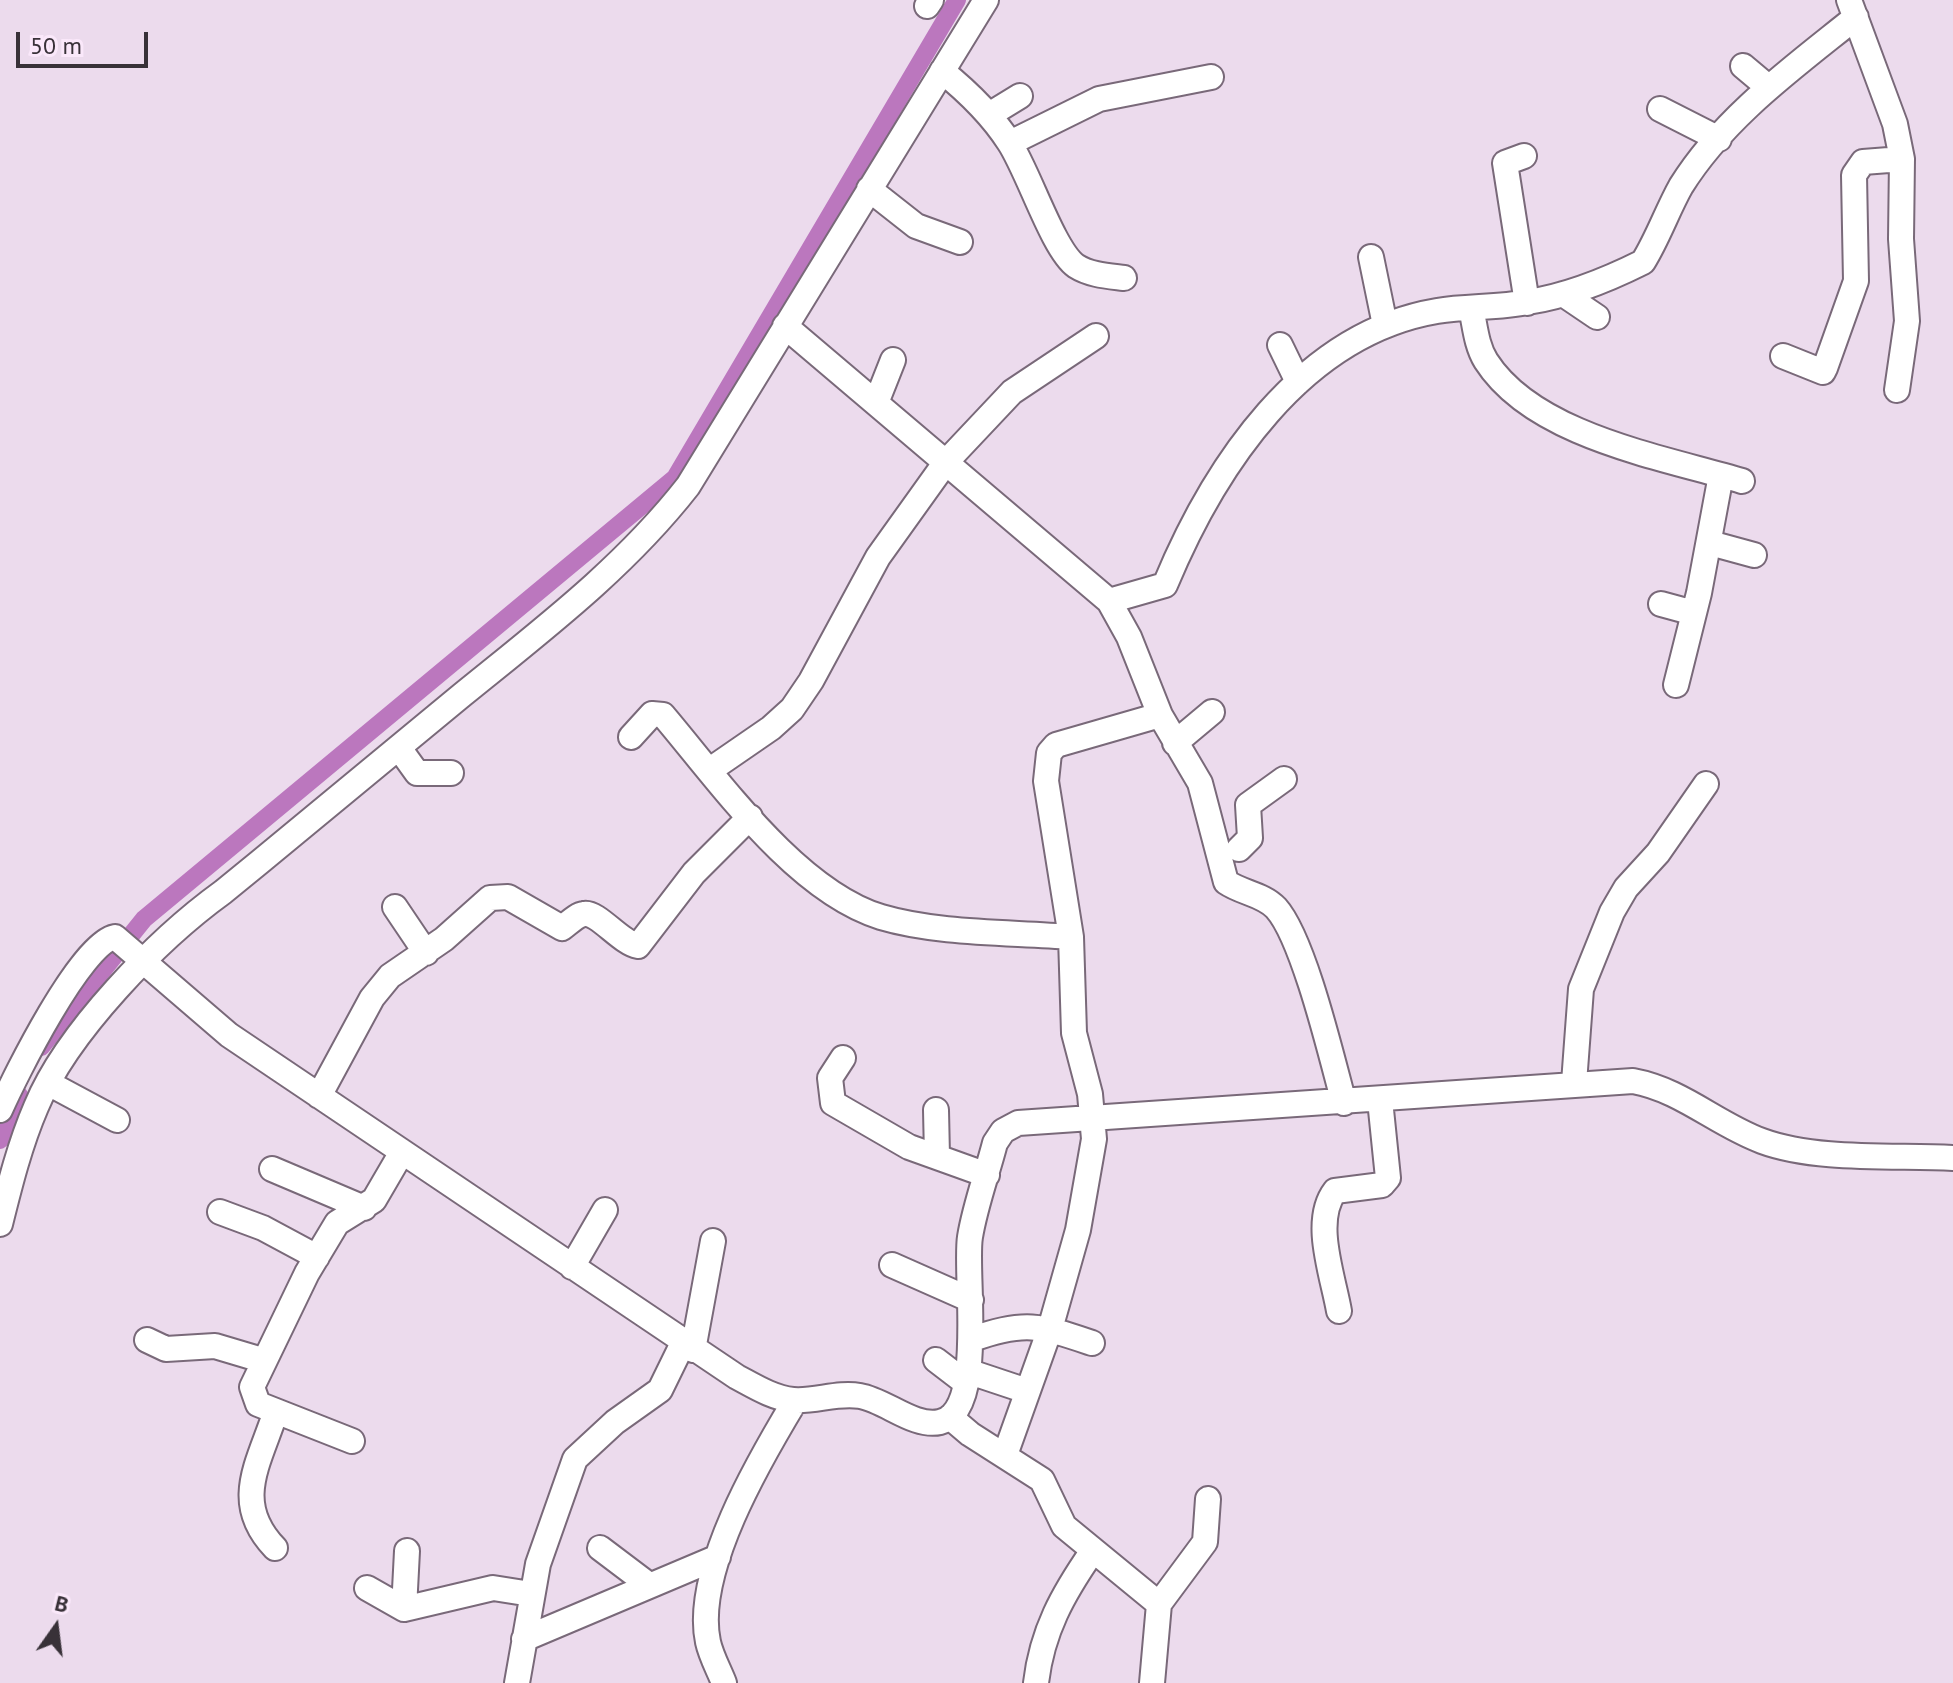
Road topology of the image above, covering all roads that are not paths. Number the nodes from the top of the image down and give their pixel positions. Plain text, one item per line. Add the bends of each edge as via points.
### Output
1 (986, 0) edge
2 (1853, 9) edge
3 (1743, 66) dead end
4 (942, 71) junction
5 (1211, 77) dead end
6 (1768, 87) junction
7 (1020, 96) dead end
8 (1660, 109) dead end
9 (989, 115) junction
10 (1719, 139) junction
11 (1010, 143) junction
12 (1524, 156) dead end
13 (1902, 159) junction
14 (869, 189) junction
15 (960, 242) dead end
16 (1371, 257) dead end
17 (1124, 278) dead end
18 (1563, 294) junction
19 (1527, 303) junction
20 (1471, 308) junction
21 (1597, 317) dead end
22 (1385, 325) junction
23 (785, 326) junction
24 (1096, 336) dead end
25 (1280, 345) dead end
26 (1783, 356) dead end
27 (893, 360) dead end
28 (1298, 382) junction
29 (1897, 390) dead end
30 (876, 403) junction
31 (946, 462) junction
32 (1710, 543) junction
33 (1754, 555) dead end
34 (1109, 601) junction
35 (1661, 604) dead end
36 (1694, 613) junction
37 (1676, 685) dead end
38 (1212, 712) dead end
39 (1160, 715) junction
40 (631, 737) dead end
41 (1175, 743) junction
42 (399, 748) junction
43 (710, 770) junction
44 (451, 773) dead end
45 (1284, 779) dead end
46 (1706, 784) dead end
47 (750, 817) junction
48 (1229, 853) junction
49 (395, 907) dead end
50 (1071, 937) junction
51 (132, 952) junction
52 (426, 953) junction
53 (843, 1058) dead end
54 (48, 1083) junction
55 (1574, 1083) junction
56 (319, 1096) junction
57 (1380, 1100) junction
58 (1344, 1103) junction
59 (0, 1110) edge
60 (936, 1110) dead end
61 (117, 1120) dead end
62 (1094, 1120) junction
63 (402, 1152) junction
64 (937, 1156) junction
65 (1953, 1158) edge
66 (272, 1169) dead end
67 (987, 1175) junction
68 (364, 1208) junction
69 (605, 1210) dead end
70 (220, 1212) dead end
71 (0, 1224) edge
72 (713, 1241) dead end
73 (317, 1257) junction
74 (892, 1265) dead end
75 (572, 1267) junction
76 (971, 1300) junction
77 (1339, 1311) dead end
78 (1050, 1329) junction
79 (973, 1339) junction
80 (147, 1340) dead end
81 (1092, 1343) dead end
82 (688, 1346) junction
83 (262, 1360) junction
84 (936, 1360) dead end
85 (966, 1377) junction
86 (1027, 1391) junction
87 (795, 1401) junction
88 (275, 1414) junction
89 (950, 1417) junction
90 (352, 1441) dead end
91 (554, 1447) dead end
92 (579, 1454) junction
93 (1005, 1455) junction
94 (1208, 1499) dead end
95 (275, 1548) dead end
96 (600, 1548) dead end
97 (407, 1551) dead end
98 (1092, 1552) junction
99 (718, 1557) junction
100 (649, 1585) junction
101 (367, 1588) dead end
102 (531, 1594) junction
103 (1159, 1604) junction
104 (404, 1609) junction
105 (524, 1639) junction
106 (517, 1683) edge
107 (724, 1683) edge
108 (1036, 1683) edge
109 (1152, 1683) edge

1 - 4 street
2 - 6 street
2 - 13 street via 1895,124
3 - 6 street
4 - 9 street
4 - 14 street
5 - 11 street via 1099,99
6 - 10 street
7 - 9 street
8 - 10 street
9 - 11 street
10 - 18 street via 1680,188 1643,262
11 - 17 street via 1075,265 1093,274
12 - 19 street via 1505,163
13 - 26 street via 1863,162 1854,175 1856,281 1823,372
13 - 29 street via 1907,321
14 - 15 street via 916,226
14 - 23 street
16 - 22 street
18 - 19 street
18 - 21 street
19 - 20 street
20 - 22 street
20 - 32 street via 1485,359 1539,411 1568,427 1731,478
22 - 28 street
23 - 30 street
23 - 42 street via 688,486 661,521 608,575
24 - 31 street via 1012,392
25 - 28 street
27 - 30 street
28 - 34 street via 1211,488 1165,585
30 - 31 street
31 - 34 street
31 - 43 street via 878,557 792,709
32 - 33 street
32 - 36 street
34 - 39 street
35 - 36 street
36 - 37 street
38 - 41 street
39 - 41 street
39 - 50 street via 1056,745 1049,753 1046,781
40 - 43 street via 657,712
41 - 48 street via 1200,783
42 - 44 street via 417,773
42 - 51 street via 182,922
43 - 47 street
45 - 48 street via 1248,805 1250,838
46 - 55 street via 1612,912 1581,989
47 - 50 street via 800,868 880,917
47 - 52 street via 694,873 638,946 591,914 581,914 562,928 499,895
48 - 58 street via 1226,882 1267,901 1286,924 1322,1021
49 - 52 street
50 - 62 street via 1074,1033
51 - 54 street
51 - 56 street via 229,1035
51 - 59 street via 111,936 100,945 45,1019
52 - 56 street via 390,976 372,998
53 - 64 street via 830,1078 833,1103 881,1134
54 - 61 street
54 - 71 street via 11,1178
55 - 57 street
55 - 65 street via 1656,1085 1760,1141 1790,1149
56 - 63 street
57 - 58 street
57 - 77 street via 1388,1178 1382,1185 1335,1191 1327,1201 1324,1219
58 - 62 street
60 - 64 street
62 - 67 street via 1018,1123 995,1143
62 - 78 street via 1078,1230
63 - 68 street
63 - 75 street
64 - 67 street
66 - 68 street
67 - 76 street via 969,1239
68 - 73 street via 337,1223
69 - 75 street
70 - 73 street
72 - 82 street
73 - 83 street
74 - 76 street
75 - 82 street
76 - 79 street
78 - 79 street via 1007,1326
78 - 81 street
78 - 86 street
79 - 85 street
80 - 83 street via 166,1349 199,1344
82 - 87 street via 758,1389
82 - 92 street via 660,1390
83 - 88 street via 252,1395
84 - 85 street
85 - 86 street
85 - 89 street
86 - 93 street
87 - 89 street via 856,1395 923,1422
87 - 99 street
88 - 90 street
88 - 95 street via 250,1488 256,1523
89 - 93 street
91 - 92 street
92 - 102 street
93 - 98 street via 1042,1480 1064,1526
94 - 103 street via 1205,1542
96 - 100 street
97 - 104 street
98 - 103 street
98 - 108 street via 1061,1597 1046,1632
99 - 100 street
99 - 107 street via 708,1597 707,1641
100 - 105 street
101 - 104 street
102 - 104 street via 493,1588
102 - 105 street
103 - 109 street
105 - 106 street

